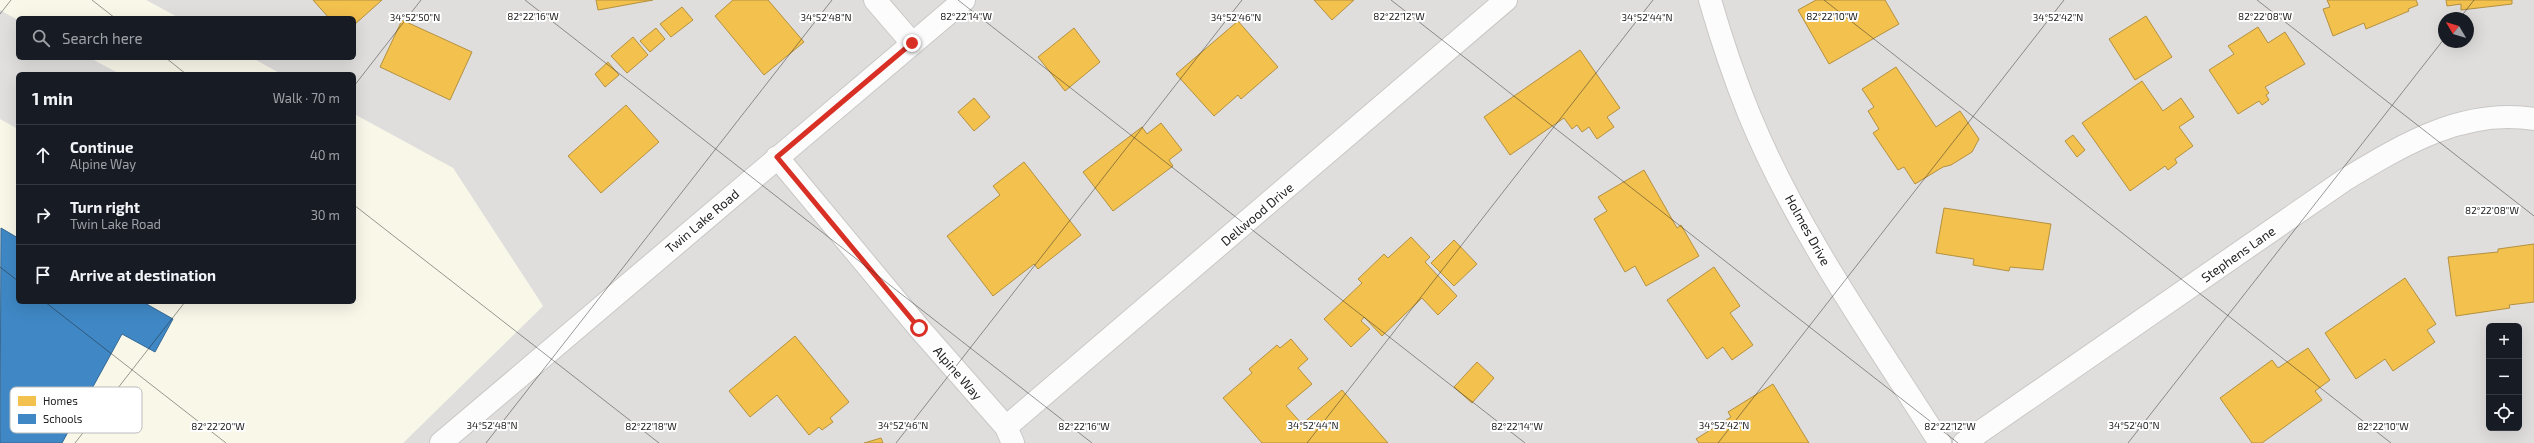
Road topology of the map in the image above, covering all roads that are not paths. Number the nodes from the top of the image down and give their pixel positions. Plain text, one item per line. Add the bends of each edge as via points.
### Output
1 (875, 0) edge
2 (964, 0) edge
3 (1506, 0) edge
4 (1710, 0) edge
5 (912, 43) junction
6 (2534, 119) edge
7 (777, 157) junction
8 (1010, 435) edge
9 (441, 443) edge
10 (1940, 443) edge
11 (1964, 443) edge

1 - 5 street
2 - 5 street, Twin Lake Road
3 - 8 street, Dellwood Drive
4 - 10 street, Holmes Drive via 1749,115 1779,178 1823,257
5 - 7 street, Twin Lake Road
6 - 11 street, Stephens Lane via 2488,119 2450,125 2397,148 2346,179
7 - 8 street, Alpine Way
7 - 9 street, Twin Lake Road

